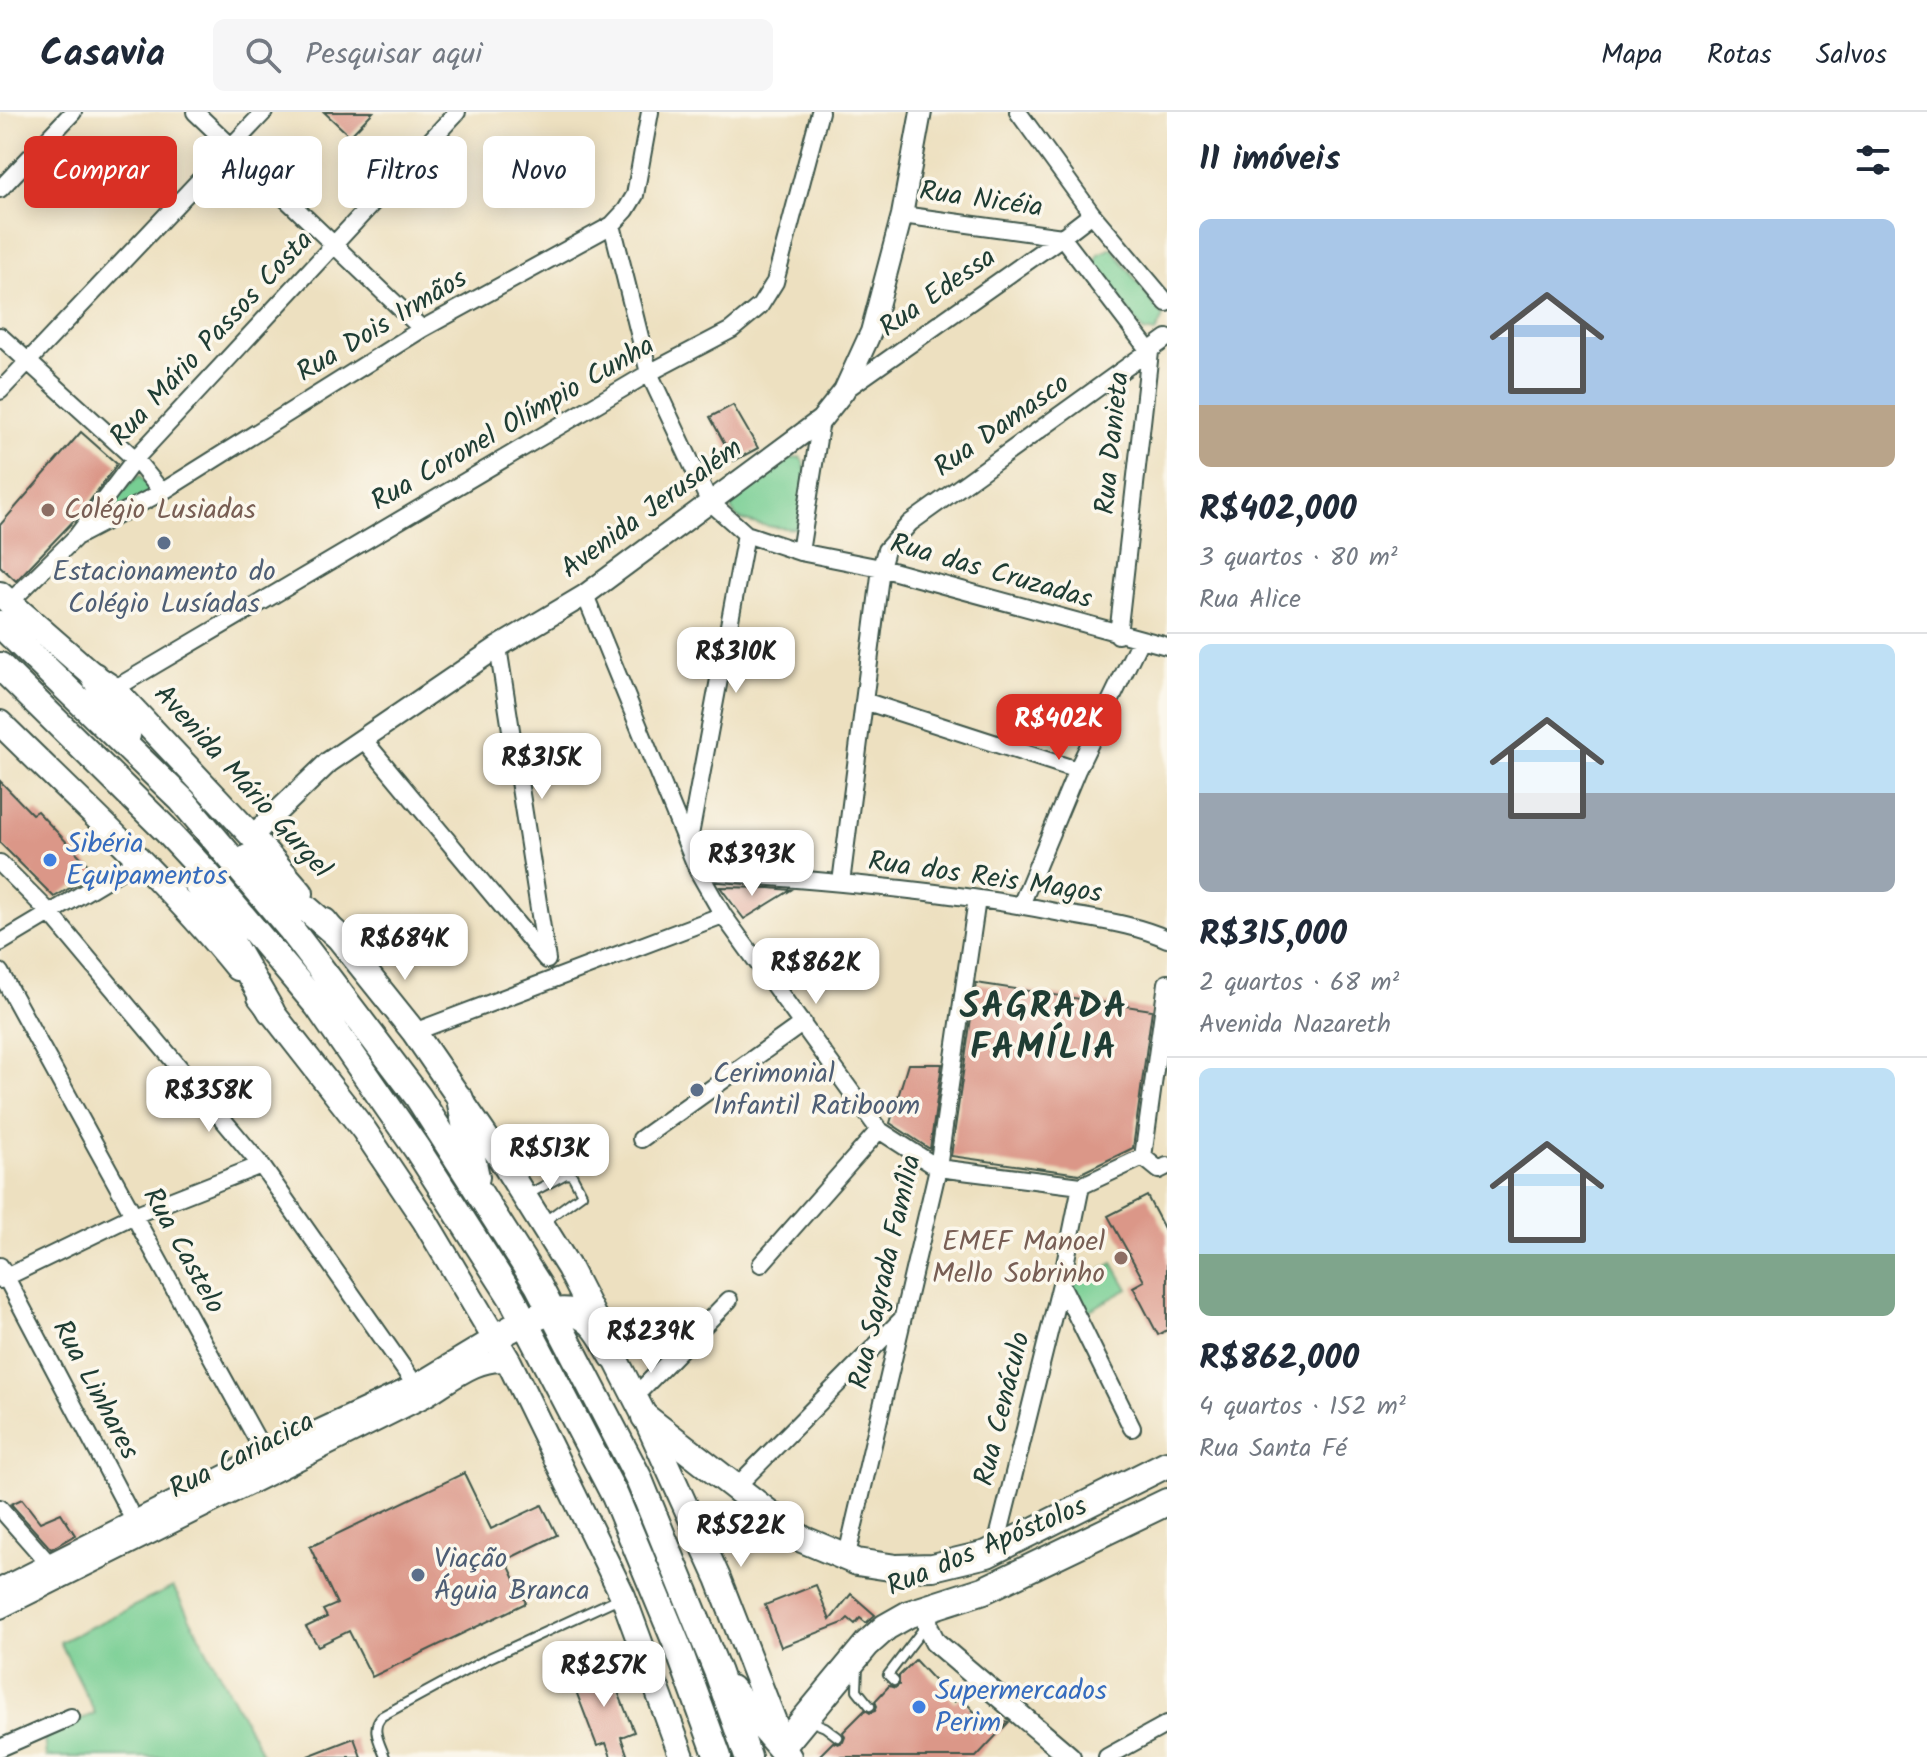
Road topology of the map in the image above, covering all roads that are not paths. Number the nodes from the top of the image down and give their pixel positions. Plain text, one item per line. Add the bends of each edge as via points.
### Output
1 (73, 112) edge
2 (195, 112) edge
3 (264, 112) edge
4 (457, 112) edge
5 (634, 112) edge
6 (820, 112) edge
7 (921, 112) edge
8 (1018, 112) edge
9 (649, 118) edge
10 (220, 136) edge
11 (241, 136) edge
12 (193, 186) edge
13 (0, 189) edge
14 (297, 208) edge
15 (1092, 214) junction
16 (902, 215) junction
17 (612, 225) junction
18 (1062, 237) junction
19 (335, 244) junction
20 (1167, 303) edge
21 (422, 329) junction
22 (0, 336) edge
23 (1167, 338) edge
24 (1150, 352) junction
25 (27, 362) junction
26 (649, 373) junction
27 (0, 391) edge
28 (844, 391) junction
29 (821, 420) junction
30 (135, 459) junction
31 (162, 492) junction
32 (709, 501) junction
33 (746, 534) junction
34 (76, 537) junction
35 (800, 552) junction
36 (881, 568) junction
37 (585, 595) junction
38 (3, 607) edge
39 (1118, 635) junction
40 (1140, 640) junction
41 (1167, 646) edge
42 (498, 647) junction
43 (0, 666) edge
44 (104, 682) junction
45 (864, 701) junction
46 (0, 723) edge
47 (363, 739) junction
48 (140, 760) junction
49 (1077, 770) junction
50 (182, 800) junction
51 (166, 830) junction
52 (252, 836) junction
53 (688, 848) junction
54 (139, 860) junction
55 (0, 863) edge
56 (698, 871) junction
57 (841, 883) junction
58 (977, 899) junction
59 (1021, 905) junction
60 (49, 912) junction
61 (723, 915) junction
62 (337, 935) junction
63 (1167, 939) edge
64 (0, 943) edge
65 (547, 960) junction
66 (0, 972) edge
67 (559, 977) junction
68 (1167, 983) edge
69 (271, 1011) junction
70 (803, 1023) junction
71 (414, 1032) junction
72 (460, 1099) junction
73 (879, 1130) junction
74 (641, 1139) dead end
75 (1143, 1157) junction
76 (261, 1165) junction
77 (938, 1168) junction
78 (1164, 1173) edge
79 (1081, 1186) junction
80 (479, 1193) junction
81 (524, 1196) junction
82 (134, 1215) junction
83 (541, 1223) junction
84 (761, 1264) dead end
85 (2, 1274) edge
86 (1061, 1284) junction
87 (729, 1300) dead end
88 (553, 1312) junction
89 (902, 1319) junction
90 (525, 1322) junction
91 (495, 1337) junction
92 (613, 1356) junction
93 (509, 1362) junction
94 (419, 1391) junction
95 (640, 1406) junction
96 (1132, 1428) dead end
97 (270, 1463) junction
98 (1167, 1464) edge
99 (736, 1487) junction
100 (1167, 1502) edge
101 (0, 1508) edge
102 (139, 1529) junction
103 (991, 1552) junction
104 (846, 1559) junction
105 (55, 1572) junction
106 (0, 1589) edge
107 (623, 1596) junction
108 (0, 1608) edge
109 (926, 1616) junction
110 (867, 1644) junction
111 (718, 1673) junction
112 (894, 1681) dead end
113 (870, 1706) dead end
114 (71, 1717) dead end
115 (801, 1722) junction
116 (1167, 1724) edge
117 (838, 1737) dead end
118 (0, 1748) edge
119 (787, 1752) edge
120 (385, 1757) edge
121 (682, 1757) edge
122 (718, 1757) edge
123 (748, 1757) edge
124 (1070, 1757) edge
125 (1107, 1757) edge

1 - 13 street
2 - 10 street
3 - 11 street
4 - 19 street, Rua Mário Passos Costa
5 - 9 street
6 - 26 street, Rua Coronel Olímpio Cunha via 775,282 760,306 731,330
7 - 16 street, Avenida Jerusalém
8 - 15 street
9 - 17 street, Rua Dois Irmãos via 635,195
12 - 25 street
14 - 19 street
15 - 18 street, Rua Nicéia
15 - 20 street
16 - 18 street, Rua Nicéia
16 - 28 street, Avenida Jerusalém via 871,332
17 - 21 street, Rua Dois Irmãos
17 - 26 street
18 - 24 street, Rua Danieta
18 - 28 street, Rua Edessa
19 - 21 street
19 - 30 street, Rua Mário Passos Costa
21 - 31 street, Rua Dois Irmãos
22 - 25 street
23 - 24 street, Rua Damasco
24 - 36 street, Rua Damasco via 910,523 886,550
24 - 39 street, Rua Danieta
25 - 27 street
25 - 30 street
26 - 32 street
26 - 44 street, Rua Coronel Olímpio Cunha
28 - 29 street, Avenida Jerusalém
29 - 32 street, Avenida Jerusalém
29 - 35 street
30 - 31 street
30 - 34 street, Rua Mário Passos Costa
31 - 34 street, Rua Dois Irmãos
32 - 33 street, Rua das Cruzadas
32 - 37 street, Avenida Jerusalém
33 - 35 street, Rua das Cruzadas
33 - 53 street
34 - 38 street, Rua Mário Passos Costa
35 - 36 street, Rua das Cruzadas
36 - 39 street, Rua das Cruzadas
36 - 45 street
37 - 42 street, Avenida Jerusalém
37 - 53 street
38 - 44 main road, Avenida Mário Gurgel
38 - 48 main road, Avenida Mário Gurgel
39 - 40 street, Rua das Cruzadas
40 - 41 street, Rua das Cruzadas
40 - 49 street
42 - 47 street, Avenida Jerusalém
42 - 65 street
43 - 51 main road
44 - 48 main road
44 - 52 main road, Avenida Mário Gurgel
45 - 49 street
45 - 57 street
46 - 54 main road
47 - 52 street, Avenida Jerusalém via 329,762
47 - 65 street
48 - 50 main road, Avenida Mário Gurgel
49 - 59 street
50 - 62 main road
50 - 80 main road, Avenida Mário Gurgel via 290,928 409,1085
51 - 69 main road
51 - 90 main road via 318,1006 417,1149
52 - 62 main road, Avenida Mário Gurgel
53 - 56 street
54 - 60 street
54 - 69 main road via 202,925
55 - 60 street
56 - 57 street, Rua dos Reis Magos
56 - 61 street
57 - 58 street, Rua dos Reis Magos
58 - 59 street, Rua dos Reis Magos
58 - 77 street, Rua Sagrada Família
59 - 63 street, Rua dos Reis Magos via 1146,929
60 - 64 street
60 - 76 street
61 - 67 street
61 - 70 street
62 - 71 main road, Avenida Mário Gurgel
65 - 67 street
66 - 82 street, Rua Castelo
67 - 71 street
68 - 75 street
69 - 91 main road via 364,1130
70 - 73 street
70 - 74 street
71 - 72 main road, Avenida Mário Gurgel
72 - 80 main road
72 - 81 main road, Avenida Mário Gurgel
73 - 77 street
73 - 84 street
75 - 78 street
75 - 79 street
76 - 82 street
76 - 94 street
77 - 79 street
77 - 89 street, Rua Sagrada Família
79 - 86 street, Rua Cenáculo
80 - 88 main road, Avenida Mário Gurgel
81 - 83 main road, Avenida Mário Gurgel
81 - 83 lane via 572,1175 582,1194
82 - 85 street
82 - 97 street, Rua Castelo
83 - 92 main road, Avenida Mário Gurgel
85 - 102 street, Rua Linhares
86 - 96 street
86 - 103 street, Rua Cenáculo
87 - 95 street
88 - 90 main road
88 - 92 main road via 575,1311 592,1324
88 - 111 main road, Avenida Mário Gurgel via 638,1477
89 - 99 street
89 - 104 street, Rua Sagrada Família
90 - 91 main road
90 - 122 main road via 615,1496
91 - 93 main road
91 - 94 street, Rua Cariacica
92 - 95 main road, Avenida Mário Gurgel
93 - 94 street, Rua Cariacica via 480,1363
93 - 107 main road
94 - 97 street, Rua Cariacica
95 - 99 main road, Rua dos Apóstolos
95 - 119 main road, Avenida Mário Gurgel via 718,1578
97 - 102 street, Rua Cariacica
98 - 103 main road, Rua dos Apóstolos
99 - 104 main road, Rua dos Apóstolos via 802,1539
100 - 109 main road, Rua dos Apóstolos
101 - 105 street
102 - 105 street, Rua Cariacica
103 - 104 main road, Rua dos Apóstolos via 914,1569
103 - 109 main road via 969,1573 933,1586
105 - 106 street, Rua Cariacica
105 - 108 street, Rua Cariacica
107 - 120 lane via 487,1659 382,1716 375,1731
107 - 121 main road
109 - 110 main road, Rua dos Apóstolos via 897,1620
109 - 112 lane via 888,1675
109 - 124 street via 935,1642
110 - 113 lane via 856,1683
110 - 115 main road, Rua dos Apóstolos
111 - 119 main road
111 - 123 main road, Avenida Mário Gurgel
114 - 118 street
115 - 117 lane via 813,1720
115 - 119 main road, Rua dos Apóstolos
116 - 125 street

